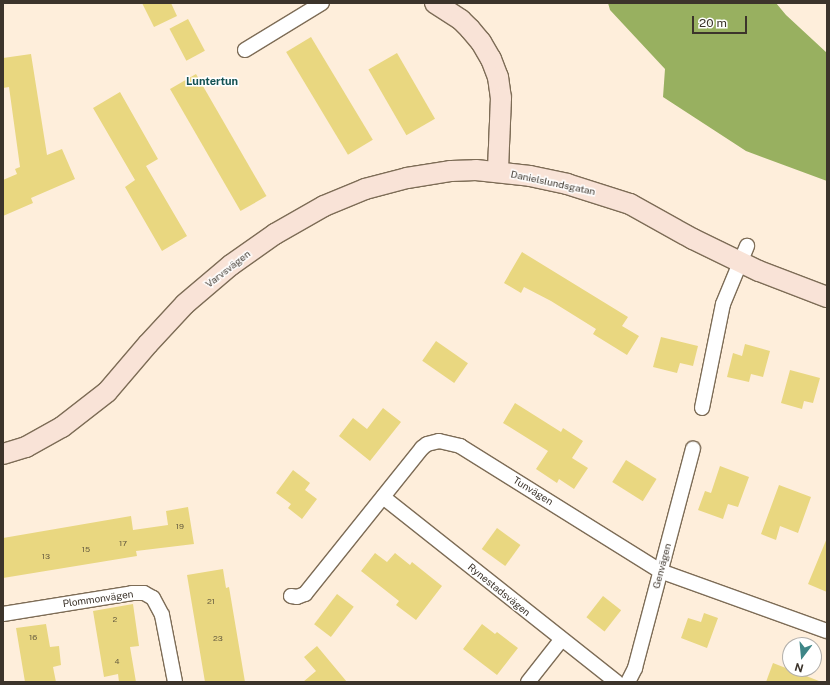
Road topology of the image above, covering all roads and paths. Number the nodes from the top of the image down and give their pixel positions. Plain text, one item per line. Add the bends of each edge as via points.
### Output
1 (322, 3) edge
2 (435, 3) edge
3 (245, 50) dead end
4 (498, 171) junction
5 (743, 254) junction
6 (827, 297) edge
7 (702, 408) dead end
8 (693, 449) dead end
9 (3, 454) edge
10 (383, 497) junction
11 (660, 570) junction
12 (291, 596) dead end
13 (3, 614) edge
14 (827, 631) edge
15 (561, 640) junction
16 (175, 682) edge
17 (528, 682) edge
18 (616, 682) edge
19 (628, 682) edge

1 - 3 street
2 - 4 street, Danielslundsgatan via 470,29 481,42 498,76 501,98
4 - 5 street, Danielslundsgatan via 567,184 630,204
4 - 9 street, Varvsvägen via 451,171 380,184 324,206 275,234 231,265 185,304 106,392 62,427 26,447
5 - 6 street, Danielslundsgatan via 781,280
5 - 7 street via 723,304
8 - 11 street, Genvägen
10 - 11 street, Tunvägen via 427,444 439,441 453,443
10 - 12 street, Tunvägen via 305,594
10 - 15 street, Rynestadsvägen
11 - 14 street, Tunvägen
11 - 19 street, Genvägen via 635,668
13 - 16 street, Plommonvägen via 144,593 153,598 162,615
15 - 17 street
15 - 18 street, Rynestadsvägen

